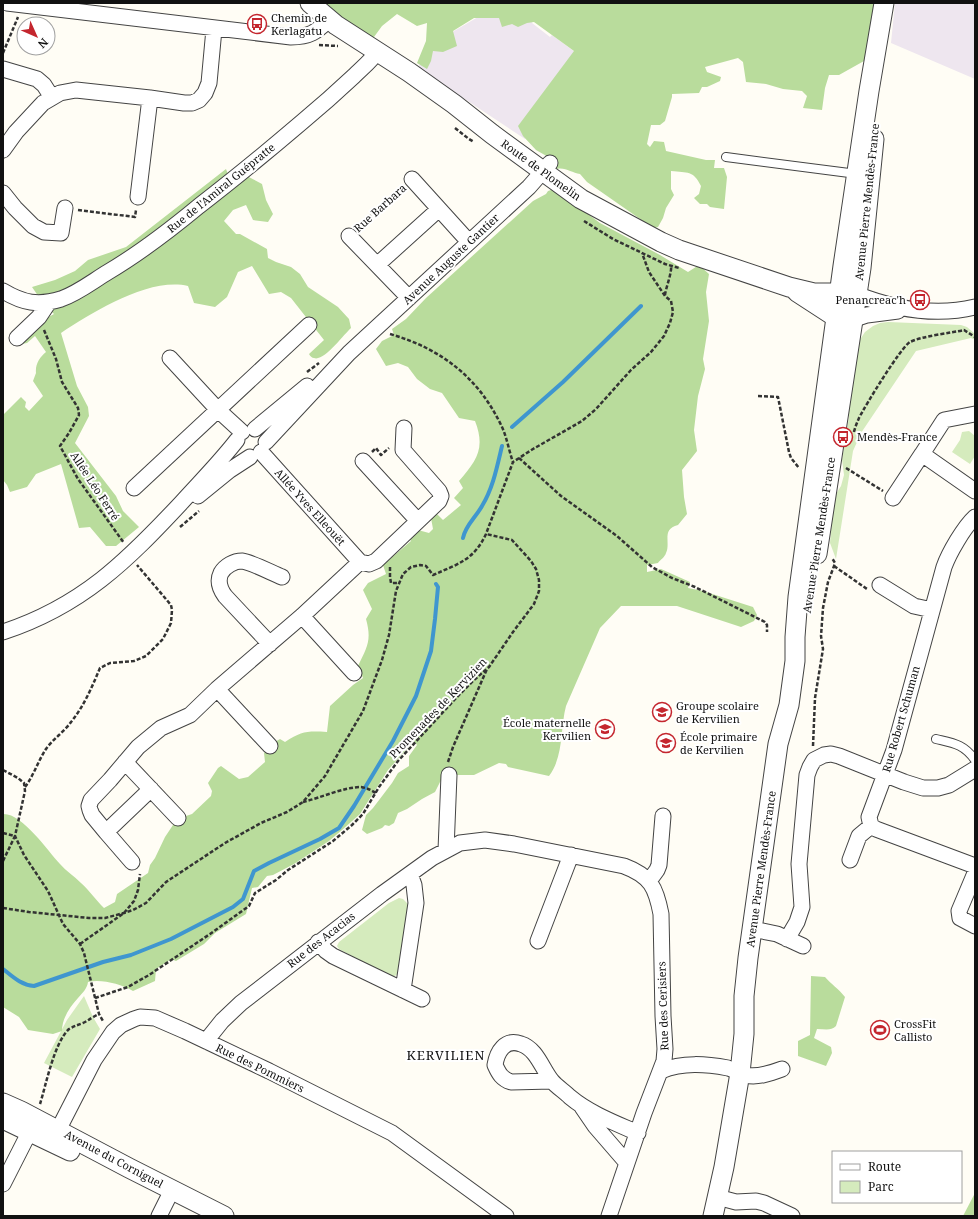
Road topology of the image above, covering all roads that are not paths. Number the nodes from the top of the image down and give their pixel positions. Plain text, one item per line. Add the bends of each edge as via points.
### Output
1 (310, 3) edge
2 (885, 3) edge
3 (13, 4) edge
4 (329, 20) junction
5 (214, 28) junction
6 (377, 52) junction
7 (3, 69) edge
8 (51, 96) junction
9 (150, 98) junction
10 (3, 150) edge
11 (726, 157) dead end
12 (546, 168) junction
13 (857, 174) junction
14 (412, 179) road end
15 (3, 193) edge
16 (138, 197) road end
17 (65, 208) road end
18 (439, 209) junction
19 (349, 236) road end
20 (469, 242) junction
21 (377, 265) junction
22 (789, 287) junction
23 (3, 291) edge
24 (848, 293) junction
25 (409, 298) junction
26 (49, 302) junction
27 (975, 307) edge
28 (908, 310) junction
29 (844, 319) junction
30 (309, 325) dead end
31 (17, 338) dead end
32 (349, 353) junction
33 (170, 358) dead end
34 (218, 410) junction
35 (975, 414) edge
36 (245, 434) junction
37 (404, 434) road end
38 (259, 450) junction
39 (922, 454) junction
40 (363, 461) road end
41 (134, 488) dead end
42 (975, 491) edge
43 (893, 498) road end
44 (975, 517) edge
45 (418, 521) junction
46 (158, 528) junction
47 (360, 562) junction
48 (282, 577) dead end
49 (880, 585) road end
50 (932, 610) junction
51 (302, 616) junction
52 (3, 632) edge
53 (270, 644) junction
54 (354, 673) dead end
55 (217, 689) junction
56 (936, 739) dead end
57 (270, 746) dead end
58 (975, 760) edge
59 (125, 762) junction
60 (975, 769) edge
61 (886, 774) junction
62 (449, 775) road end
63 (151, 789) junction
64 (663, 816) dead end
65 (178, 818) dead end
66 (871, 826) junction
67 (106, 832) junction
68 (446, 850) junction
69 (571, 855) junction
70 (850, 860) dead end
71 (132, 862) road end
72 (975, 866) edge
73 (410, 874) junction
74 (975, 874) edge
75 (649, 881) junction
76 (975, 926) edge
77 (757, 930) junction
78 (787, 939) junction
79 (538, 940) dead end
80 (318, 942) junction
81 (803, 946) dead end
82 (403, 990) junction
83 (422, 999) dead end
84 (206, 1041) junction
85 (665, 1049) junction
86 (690, 1064) junction
87 (782, 1069) dead end
88 (661, 1071) junction
89 (740, 1073) junction
90 (552, 1081) dead end
91 (3, 1103) edge
92 (579, 1103) junction
93 (3, 1119) edge
94 (33, 1122) junction
95 (638, 1133) junction
96 (55, 1136) junction
97 (628, 1163) junction
98 (3, 1184) edge
99 (170, 1194) junction
100 (717, 1197) junction
101 (159, 1216) edge
102 (203, 1216) edge
103 (224, 1216) edge
104 (506, 1216) edge
105 (609, 1216) edge
106 (713, 1216) edge
107 (792, 1216) edge

1 - 4 street, Route de Plomelin
2 - 13 street, Avenue Pierre Mendès-France
2 - 24 street, Avenue Pierre Mendès-France via 865,235
3 - 5 street
4 - 5 street via 310,35 298,37
4 - 6 street, Route de Plomelin
5 - 9 street via 208,83 202,97 192,104
6 - 12 street, Route de Plomelin via 454,104 500,128
6 - 26 street, Rue de l'Amiral Guépratte via 300,124 169,230 124,263 78,291
7 - 8 street via 37,79
8 - 9 street via 76,90
8 - 10 street via 16,132
9 - 16 street
11 - 13 lane, Avenue Pierre Mendès-France
12 - 20 street, Avenue Auguste Gantier
12 - 22 street, Route de Plomelin via 597,197 634,227 661,242
13 - 24 street, Avenue Pierre Mendès-France
14 - 18 street, Rue Barbara
15 - 17 street via 28,222 44,232 61,233
18 - 20 street, Rue Barbara
18 - 21 street
19 - 21 street, Rue Barbara
20 - 25 street, Avenue Auguste Gantier
21 - 25 street, Rue Barbara
22 - 24 street, Route de Plomelin via 814,293
22 - 29 street, Route de Plomelin
23 - 26 street, Rue de l'Amiral Guépratte via 31,303
24 - 28 street
24 - 29 street, Avenue Pierre Mendès-France
25 - 32 street, Avenue Auguste Gantier
26 - 31 street via 39,317
27 - 28 street via 947,312
28 - 29 street
29 - 77 street, Avenue Pierre Mendès-France via 798,597 795,661 789,705 778,744
30 - 34 street
32 - 36 street, Avenue Auguste Gantier
32 - 38 street, Avenue Auguste Gantier
33 - 34 street
34 - 36 street
34 - 41 street
35 - 39 street via 944,420
36 - 38 street via 263,434
36 - 38 street via 237,444 240,451 247,456
36 - 46 street, Avenue Auguste Gantier
37 - 45 street via 403,450 441,496
38 - 46 street, Avenue Auguste Gantier
38 - 47 street, Allée Yves Elleouët
39 - 42 street
39 - 43 street
40 - 45 street
44 - 50 street, Rue Robert Schuman via 947,558
45 - 47 street via 376,561 369,564
46 - 52 street, Avenue Auguste Gantier via 127,547 98,583 66,605
47 - 51 street
48 - 53 street via 241,561 226,567 219,579 220,589 225,596
49 - 50 street via 914,606
50 - 61 street, Rue Robert Schuman
51 - 53 street
51 - 54 street
53 - 55 street
55 - 57 street
55 - 59 street via 190,715 161,728
56 - 58 lane via 967,749
59 - 63 street
59 - 67 street via 91,800 89,806 92,815
60 - 61 street via 949,785 930,788 914,786
61 - 66 street, Rue Robert Schuman via 869,817
61 - 78 street via 831,754 814,760 807,774 800,842 802,907
62 - 68 street
63 - 65 street
63 - 67 street
64 - 75 street via 659,865
66 - 70 street via 859,836
66 - 72 street
67 - 71 street
68 - 69 street, Rue des Acacias via 460,843 485,840
68 - 73 street, Rue des Acacias
69 - 75 street, Rue des Acacias via 624,866 633,869
69 - 79 street
73 - 80 street, Rue des Acacias
73 - 82 street via 416,903
74 - 76 street via 959,916 962,921
75 - 85 street, Rue des Cerisiers via 657,894 661,914
77 - 78 street
77 - 89 street, Avenue Pierre Mendès-France via 744,996
78 - 81 street
80 - 82 street via 333,956
80 - 84 street, Rue des Acacias via 240,1003
82 - 83 street
84 - 96 street, Rue des Pommiers via 147,1017 121,1025 112,1032 94,1060
84 - 104 street, Rue des Pommiers via 392,1134
85 - 86 street
85 - 88 street, Rue des Cerisiers
86 - 88 street via 677,1065
86 - 89 street
87 - 89 street via 756,1076
88 - 95 street, Rue des Cerisiers
89 - 100 street, Avenue Pierre Mendès-France
90 - 92 street
91 - 94 street, Avenue du Corniguel
92 - 95 street
92 - 97 street via 595,1126
93 - 94 street, Avenue du Corniguel
94 - 96 street, Avenue du Corniguel
94 - 98 street
95 - 97 street, Rue des Cerisiers
96 - 99 street, Avenue du Corniguel
97 - 105 street, Rue des Cerisiers
99 - 101 street
99 - 102 street, Avenue du Corniguel
99 - 103 street, Avenue du Corniguel
100 - 106 street, Avenue Pierre Mendès-France
100 - 107 street via 736,1202 764,1203

